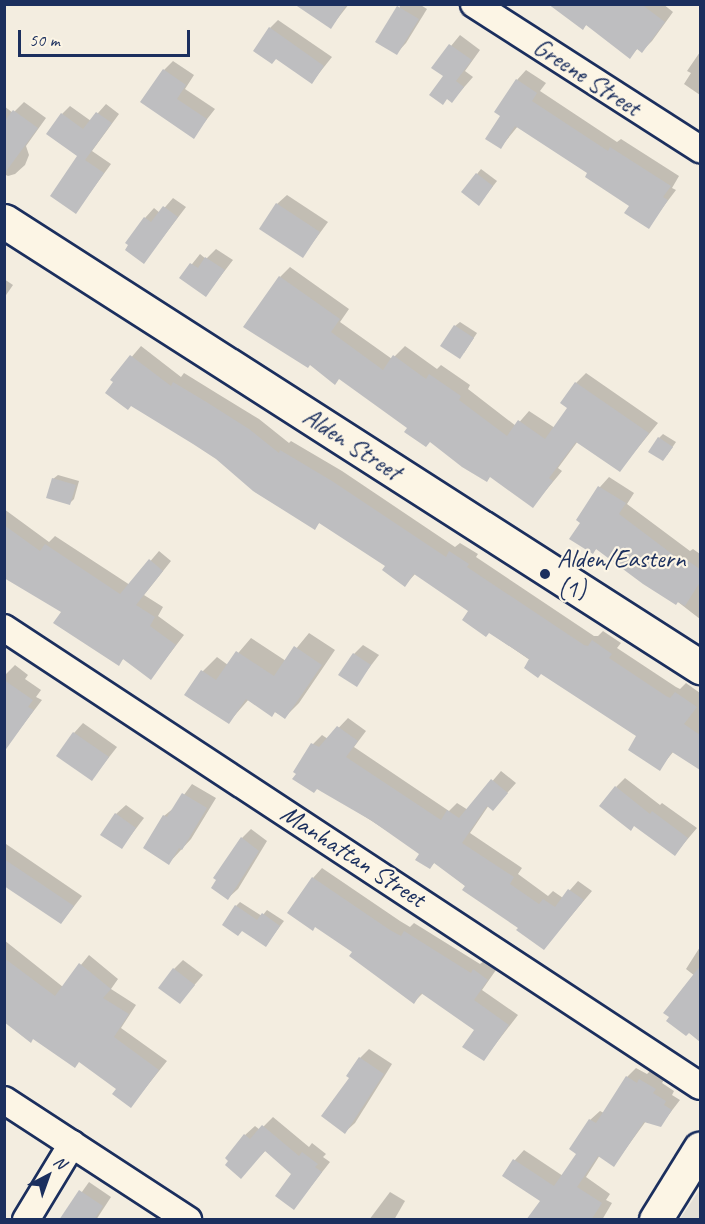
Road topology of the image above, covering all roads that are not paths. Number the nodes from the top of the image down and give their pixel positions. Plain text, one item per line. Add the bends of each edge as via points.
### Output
1 (474, 4) edge
2 (700, 149) edge
3 (4, 221) edge
4 (4, 628) edge
5 (700, 667) edge
6 (700, 1086) edge
7 (4, 1100) edge
8 (72, 1144) junction
9 (700, 1149) edge
10 (26, 1220) edge
11 (188, 1220) edge
12 (656, 1220) edge

1 - 2 street, Greene Street
3 - 5 main road, Alden Street
4 - 6 street, Manhattan Street
7 - 8 street
8 - 10 street
8 - 11 street
9 - 12 street

